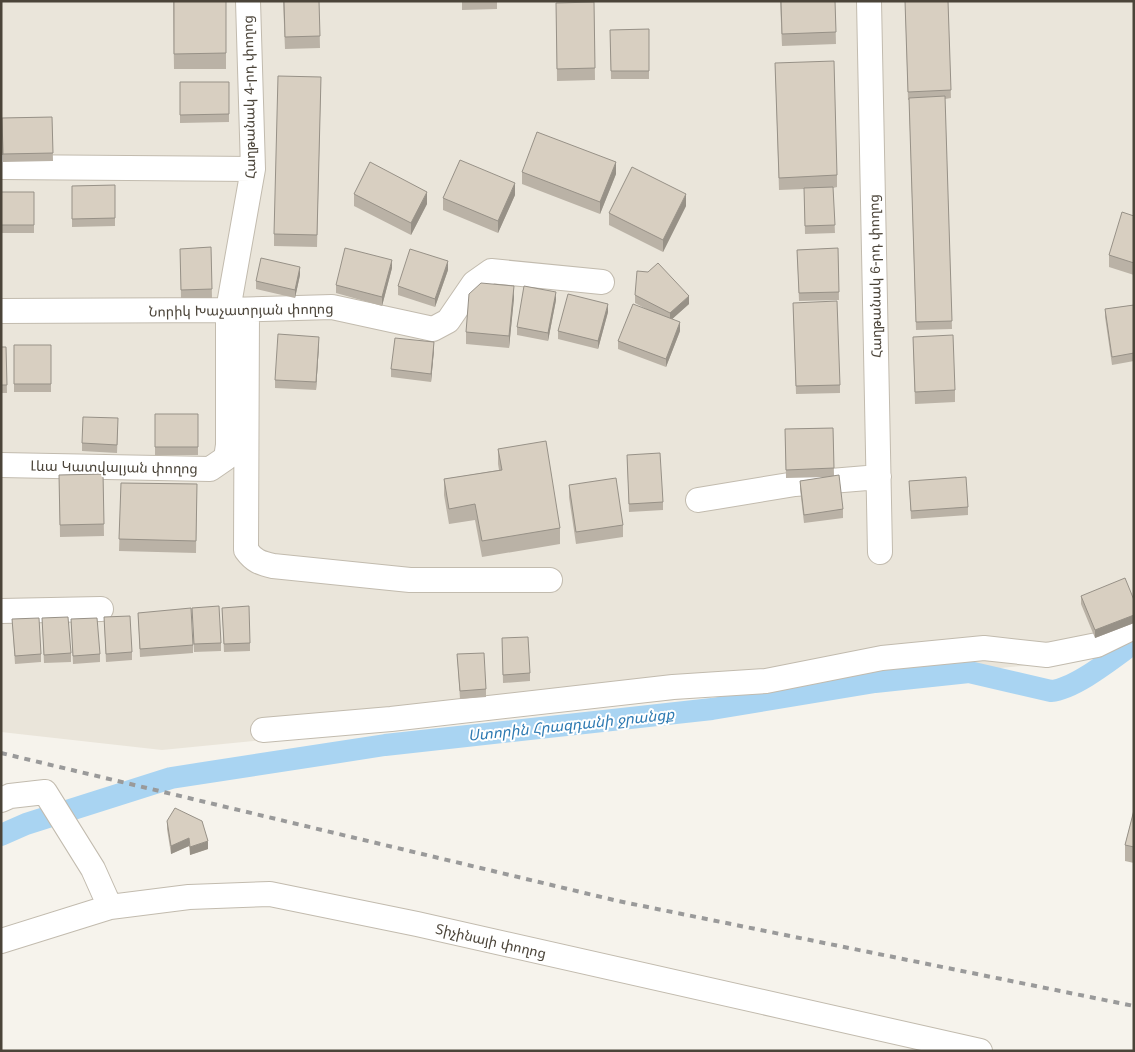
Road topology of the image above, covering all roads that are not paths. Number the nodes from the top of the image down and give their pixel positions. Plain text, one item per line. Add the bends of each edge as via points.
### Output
1 (248, 1) edge
2 (869, 1) edge
3 (1, 167) edge
4 (253, 169) junction
5 (602, 282) dead end
6 (238, 310) junction
7 (1, 311) edge
8 (1, 465) edge
9 (879, 477) junction
10 (698, 500) dead end
11 (880, 552) dead end
12 (550, 580) dead end
13 (101, 608) dead end
14 (1, 611) edge
15 (1134, 628) edge
16 (263, 730) dead end
17 (1, 800) edge
18 (110, 907) junction
19 (1, 941) edge
20 (980, 1051) edge

1 - 4 street, Հաղթանակ 4-րդ փողոց
2 - 9 street, Հաղթանակ 6-րդ փողոց
3 - 4 street
4 - 6 street, Հաղթանակ 4-րդ փողոց
5 - 6 street, Նորիկ Խաչատրյան փողոց via 491,271 474,283 448,321 433,329 332,307
6 - 7 street, Նորիկ Խաչատրյան փողոց
6 - 8 street, Լևա Կատվալյան փողոց via 226,458 210,469
6 - 12 street via 246,550 251,557 258,563 273,566 410,580
9 - 10 street via 794,484
9 - 11 street, Հաղթանակ 6-րդ փողոց
13 - 14 street
15 - 16 street via 1098,645 1047,654 984,648 882,658 766,681 673,687 392,719
17 - 18 street via 45,792 93,869
18 - 19 street, Տիչինայի փողոց
18 - 20 street, Տիչինայի փողոց via 189,897 270,894

